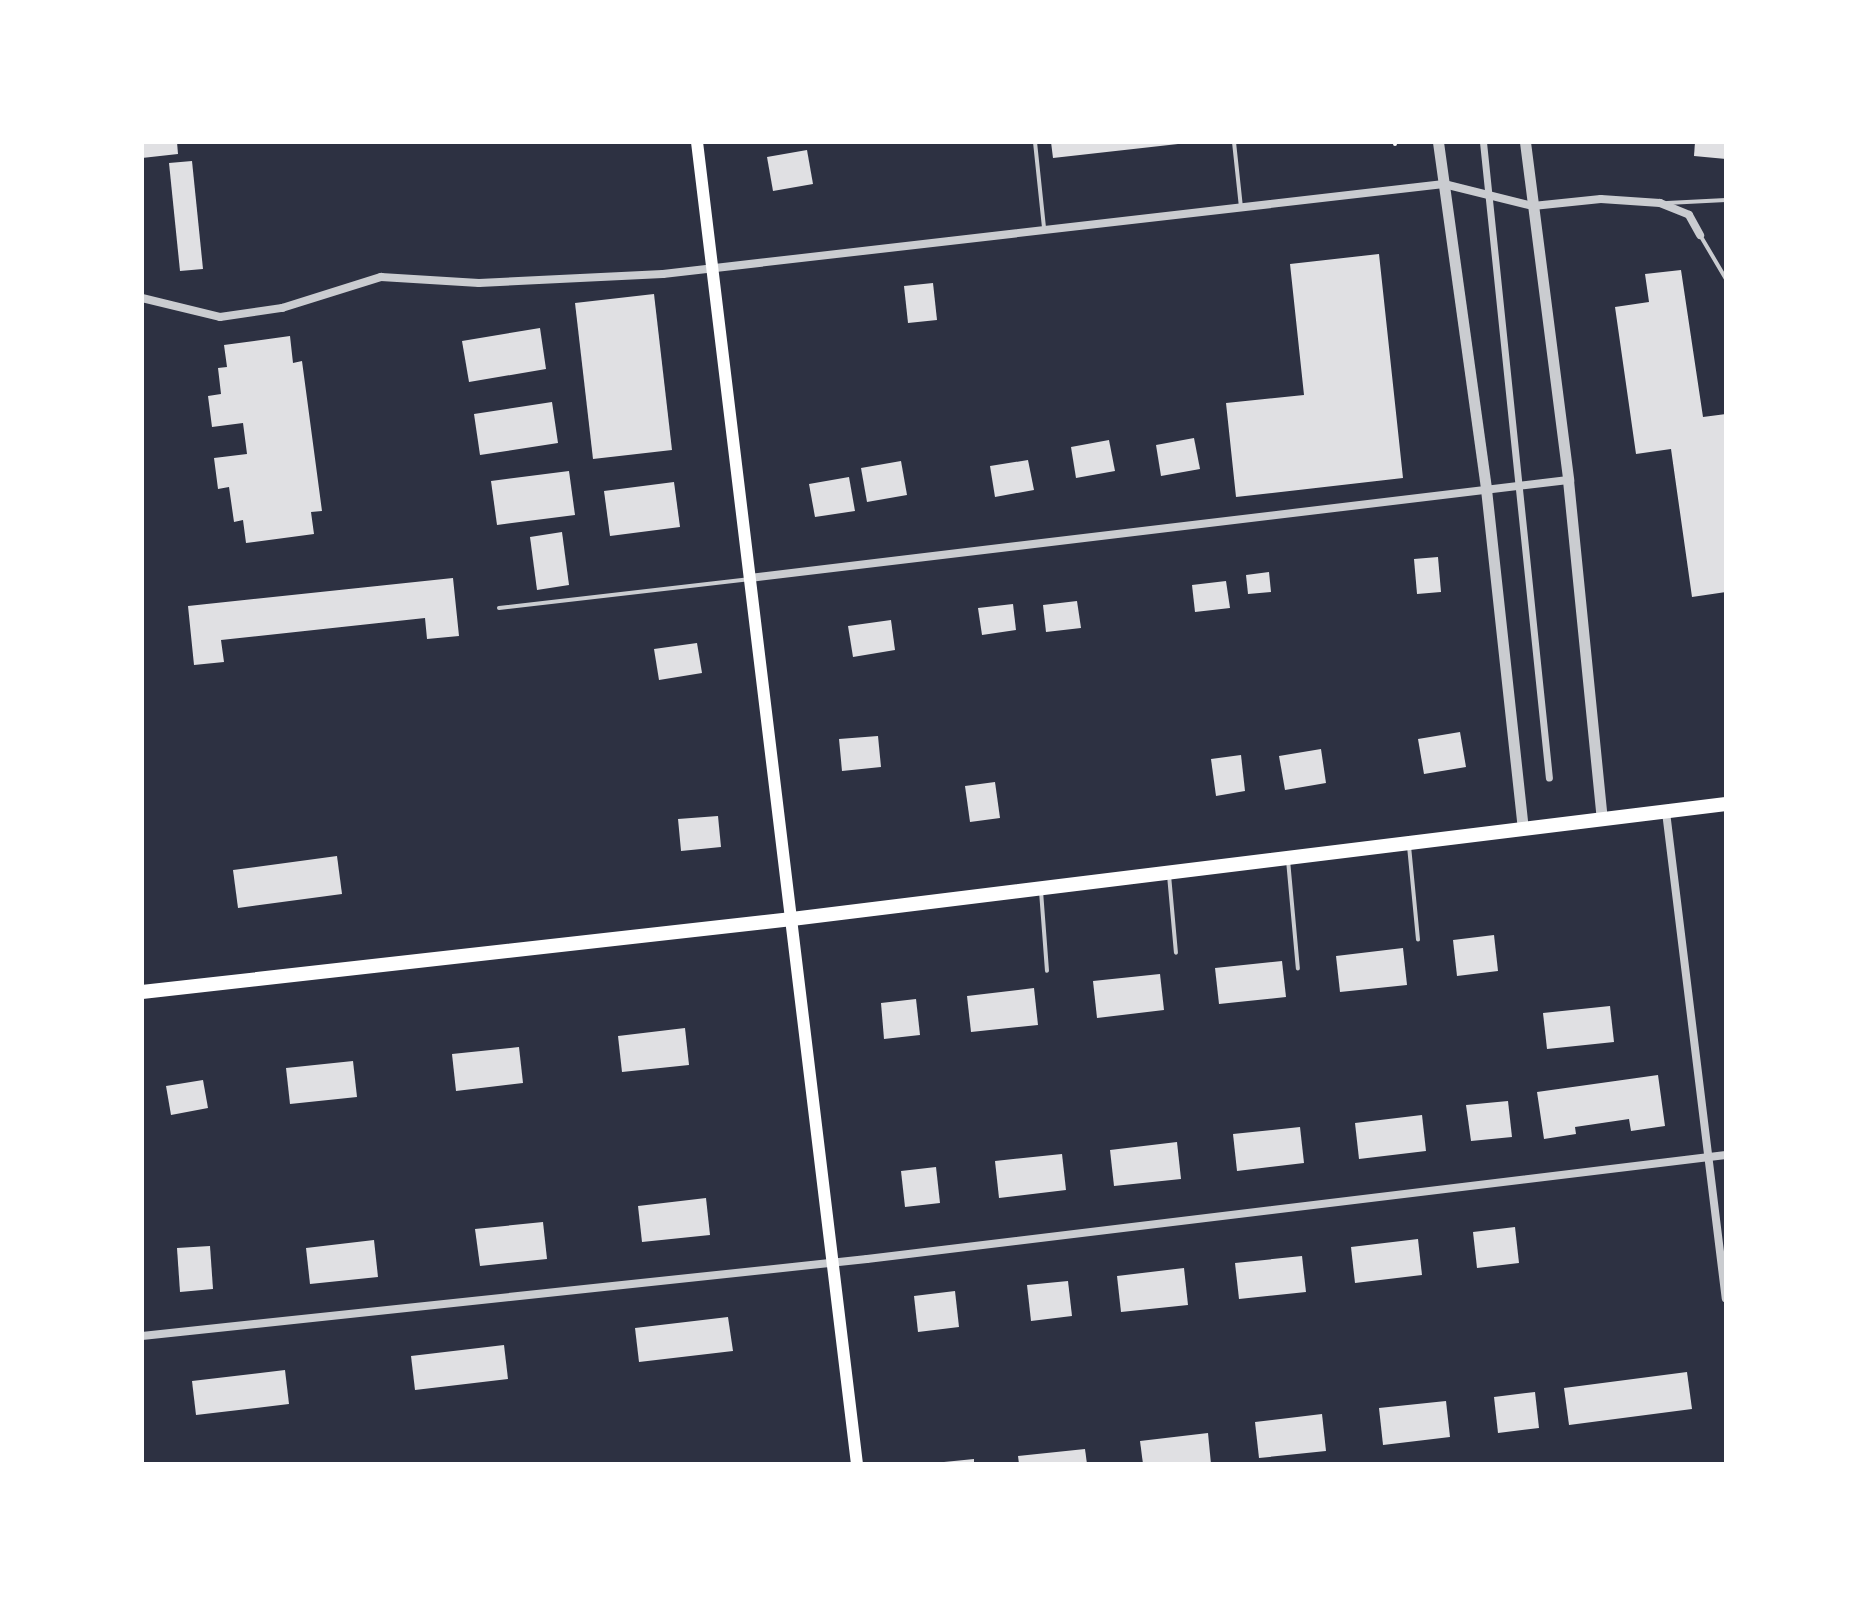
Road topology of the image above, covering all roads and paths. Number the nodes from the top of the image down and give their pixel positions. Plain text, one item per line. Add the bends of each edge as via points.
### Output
1 (697, 142) edge
2 (1035, 142) edge
3 (1234, 142) edge
4 (1438, 142) edge
5 (1483, 142) edge
6 (1525, 142) edge
7 (1444, 184) junction
8 (1491, 195) junction
9 (1726, 200) edge
10 (1660, 203) junction
11 (1533, 206) junction
12 (1241, 207) junction
13 (1045, 230) junction
14 (1700, 235) joint
15 (713, 269) junction
16 (1726, 279) edge
17 (142, 298) edge
18 (1568, 480) junction
19 (1518, 486) junction
20 (1486, 489) junction
21 (750, 578) junction
22 (499, 608) dead end
23 (1549, 778) dead end
24 (1726, 804) edge
25 (1666, 812) junction
26 (1602, 819) junction
27 (1523, 829) junction
28 (1409, 843) junction
29 (1288, 858) junction
30 (1169, 873) junction
31 (1040, 889) junction
32 (792, 919) junction
33 (1418, 940) dead end
34 (1176, 953) dead end
35 (1298, 969) dead end
36 (1047, 971) dead end
37 (142, 992) edge
38 (1726, 1155) edge
39 (1710, 1157) junction
40 (834, 1262) junction
41 (1726, 1298) edge
42 (142, 1336) edge
43 (857, 1464) edge

1 - 15 main road
2 - 13 lane
3 - 12 lane
4 - 7 street
5 - 8 street
6 - 11 street
7 - 8 street
7 - 12 street
7 - 20 street
8 - 11 street
8 - 19 street
9 - 10 lane
10 - 11 street via 1601,199
10 - 14 street via 1689,215
11 - 18 street
12 - 13 street
13 - 15 street
14 - 16 lane
15 - 17 street via 479,283 381,277 282,308 220,317
15 - 21 main road
18 - 19 street
18 - 26 street
19 - 20 street
19 - 23 street
20 - 21 street
20 - 27 street
21 - 22 lane
21 - 32 main road
24 - 25 main road
25 - 26 main road
25 - 39 street
26 - 27 main road
27 - 28 main road
28 - 29 main road
28 - 33 lane
29 - 30 main road
29 - 35 lane
30 - 31 main road
30 - 34 lane
31 - 32 main road
31 - 36 lane
32 - 37 main road
32 - 40 main road
38 - 39 street
39 - 40 street
39 - 41 street
40 - 42 street
40 - 43 main road

